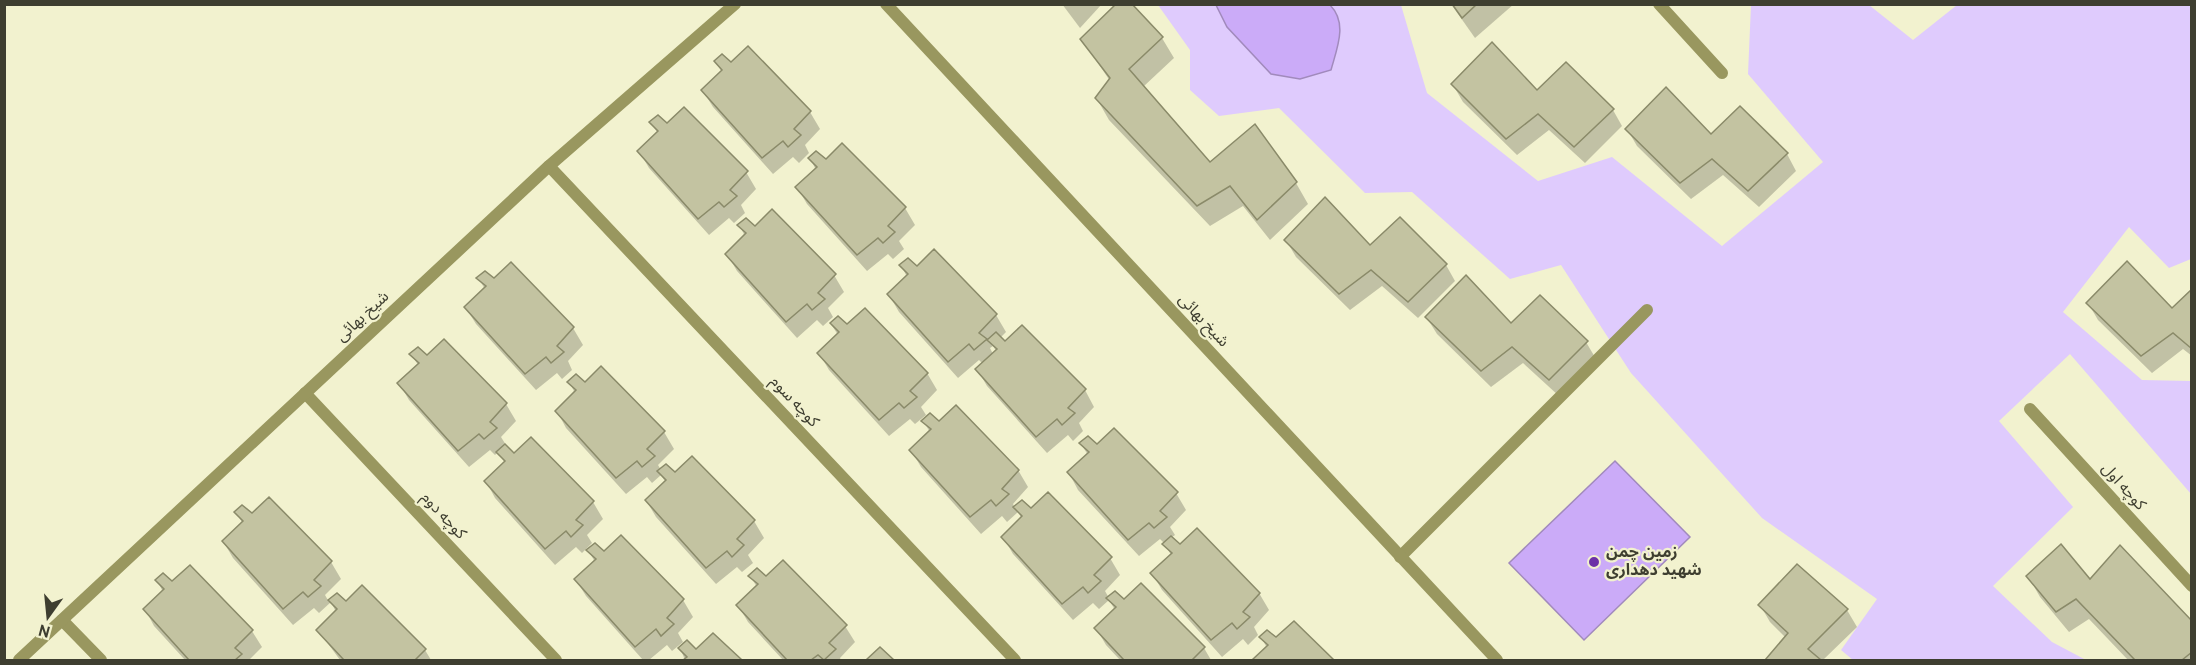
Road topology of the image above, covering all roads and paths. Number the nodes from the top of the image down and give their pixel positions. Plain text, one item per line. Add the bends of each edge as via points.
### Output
1 (735, 4) edge
2 (886, 4) edge
3 (1659, 4) edge
4 (1722, 73) dead end
5 (549, 166) junction
6 (1647, 310) dead end
7 (305, 393) junction
8 (2030, 410) dead end
9 (1400, 557) junction
10 (2192, 586) edge
11 (62, 620) junction
12 (1490, 658) edge
13 (19, 660) edge
14 (101, 660) edge
15 (556, 660) edge
16 (1015, 660) edge

1 - 5 street, شیخ بهائی
2 - 9 street, شیخ بهائی
3 - 4 street
5 - 7 street, شیخ بهائی
5 - 16 street, کوچه سوم
6 - 9 street
7 - 11 street, شیخ بهائی
7 - 15 street, کوچه دوم
8 - 10 street, کوچه اول
9 - 12 street, شیخ بهائی
11 - 13 street, شیخ بهائی
11 - 14 street

